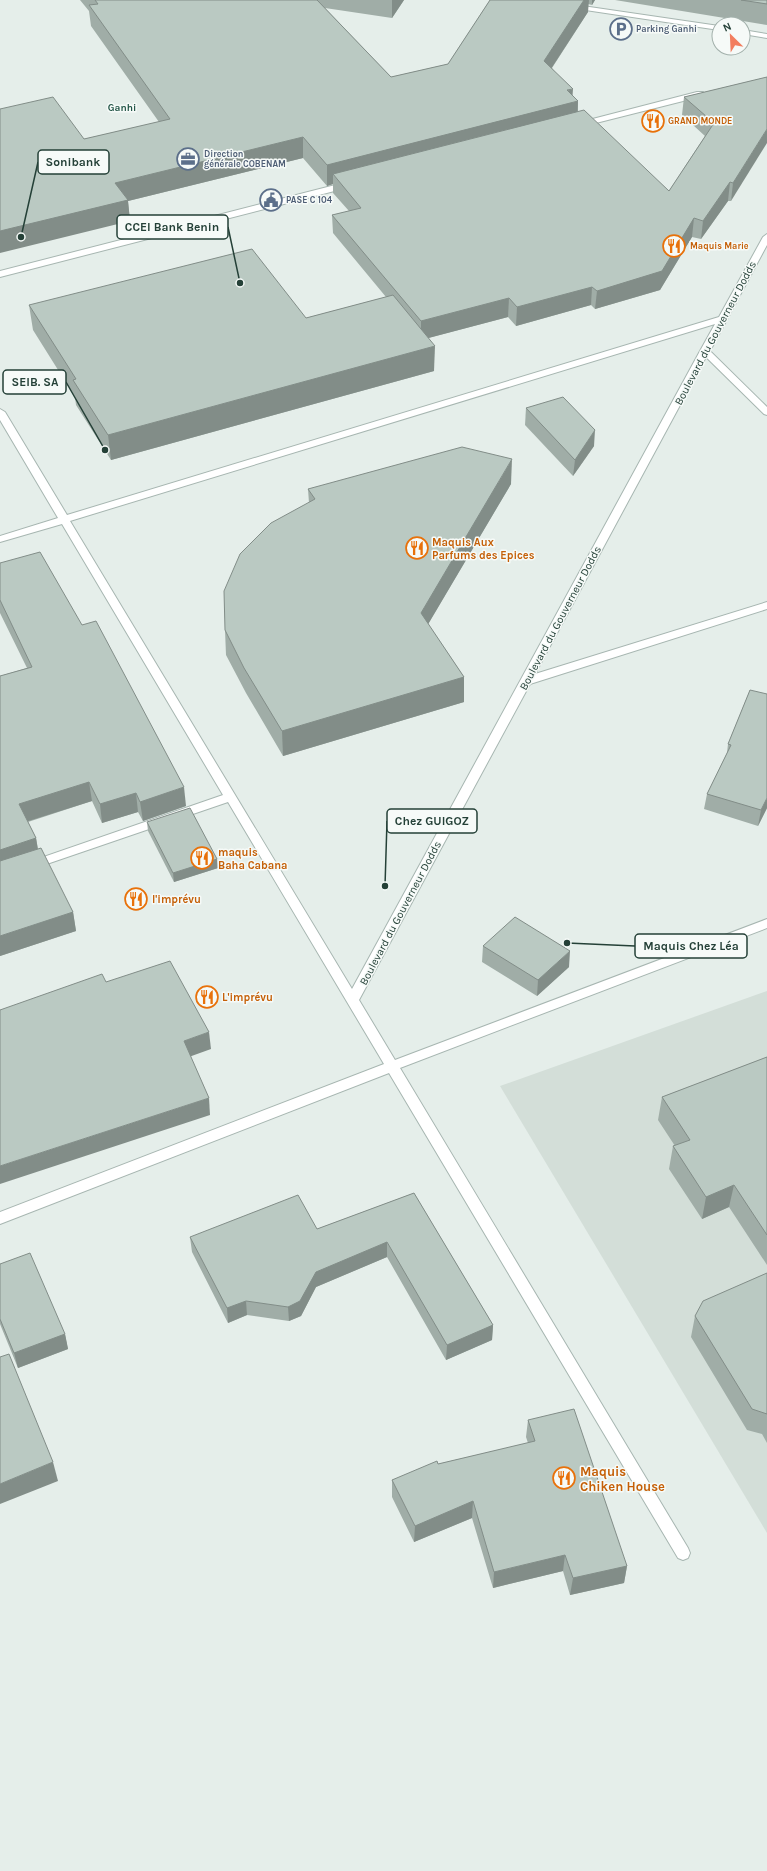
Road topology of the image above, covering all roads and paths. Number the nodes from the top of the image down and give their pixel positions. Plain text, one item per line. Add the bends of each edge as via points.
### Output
1 (565, 5) edge
2 (711, 27) edge
3 (751, 33) edge
4 (767, 36) edge
5 (706, 93) edge
6 (568, 128) edge
7 (353, 184) edge
8 (767, 236) edge
9 (0, 274) edge
10 (722, 319) junction
11 (705, 351) junction
12 (0, 412) edge
13 (767, 412) edge
14 (64, 520) junction
15 (0, 539) edge
16 (767, 605) edge
17 (526, 681) junction
18 (230, 797) junction
19 (0, 876) edge
20 (767, 923) edge
21 (353, 999) junction
22 (392, 1066) junction
23 (0, 1218) edge
24 (683, 1553) dead end

1 - 2 street
3 - 4 street
5 - 6 street
7 - 9 street
8 - 10 street, Boulevard du Gouverneur Dodds
10 - 11 street, Boulevard du Gouverneur Dodds
10 - 14 street
11 - 13 street
11 - 17 street, Boulevard du Gouverneur Dodds
12 - 14 street
14 - 15 street
14 - 18 street
16 - 17 street
17 - 21 street, Boulevard du Gouverneur Dodds
18 - 19 street
18 - 21 street
20 - 22 street
21 - 22 street
22 - 23 street
22 - 24 street

